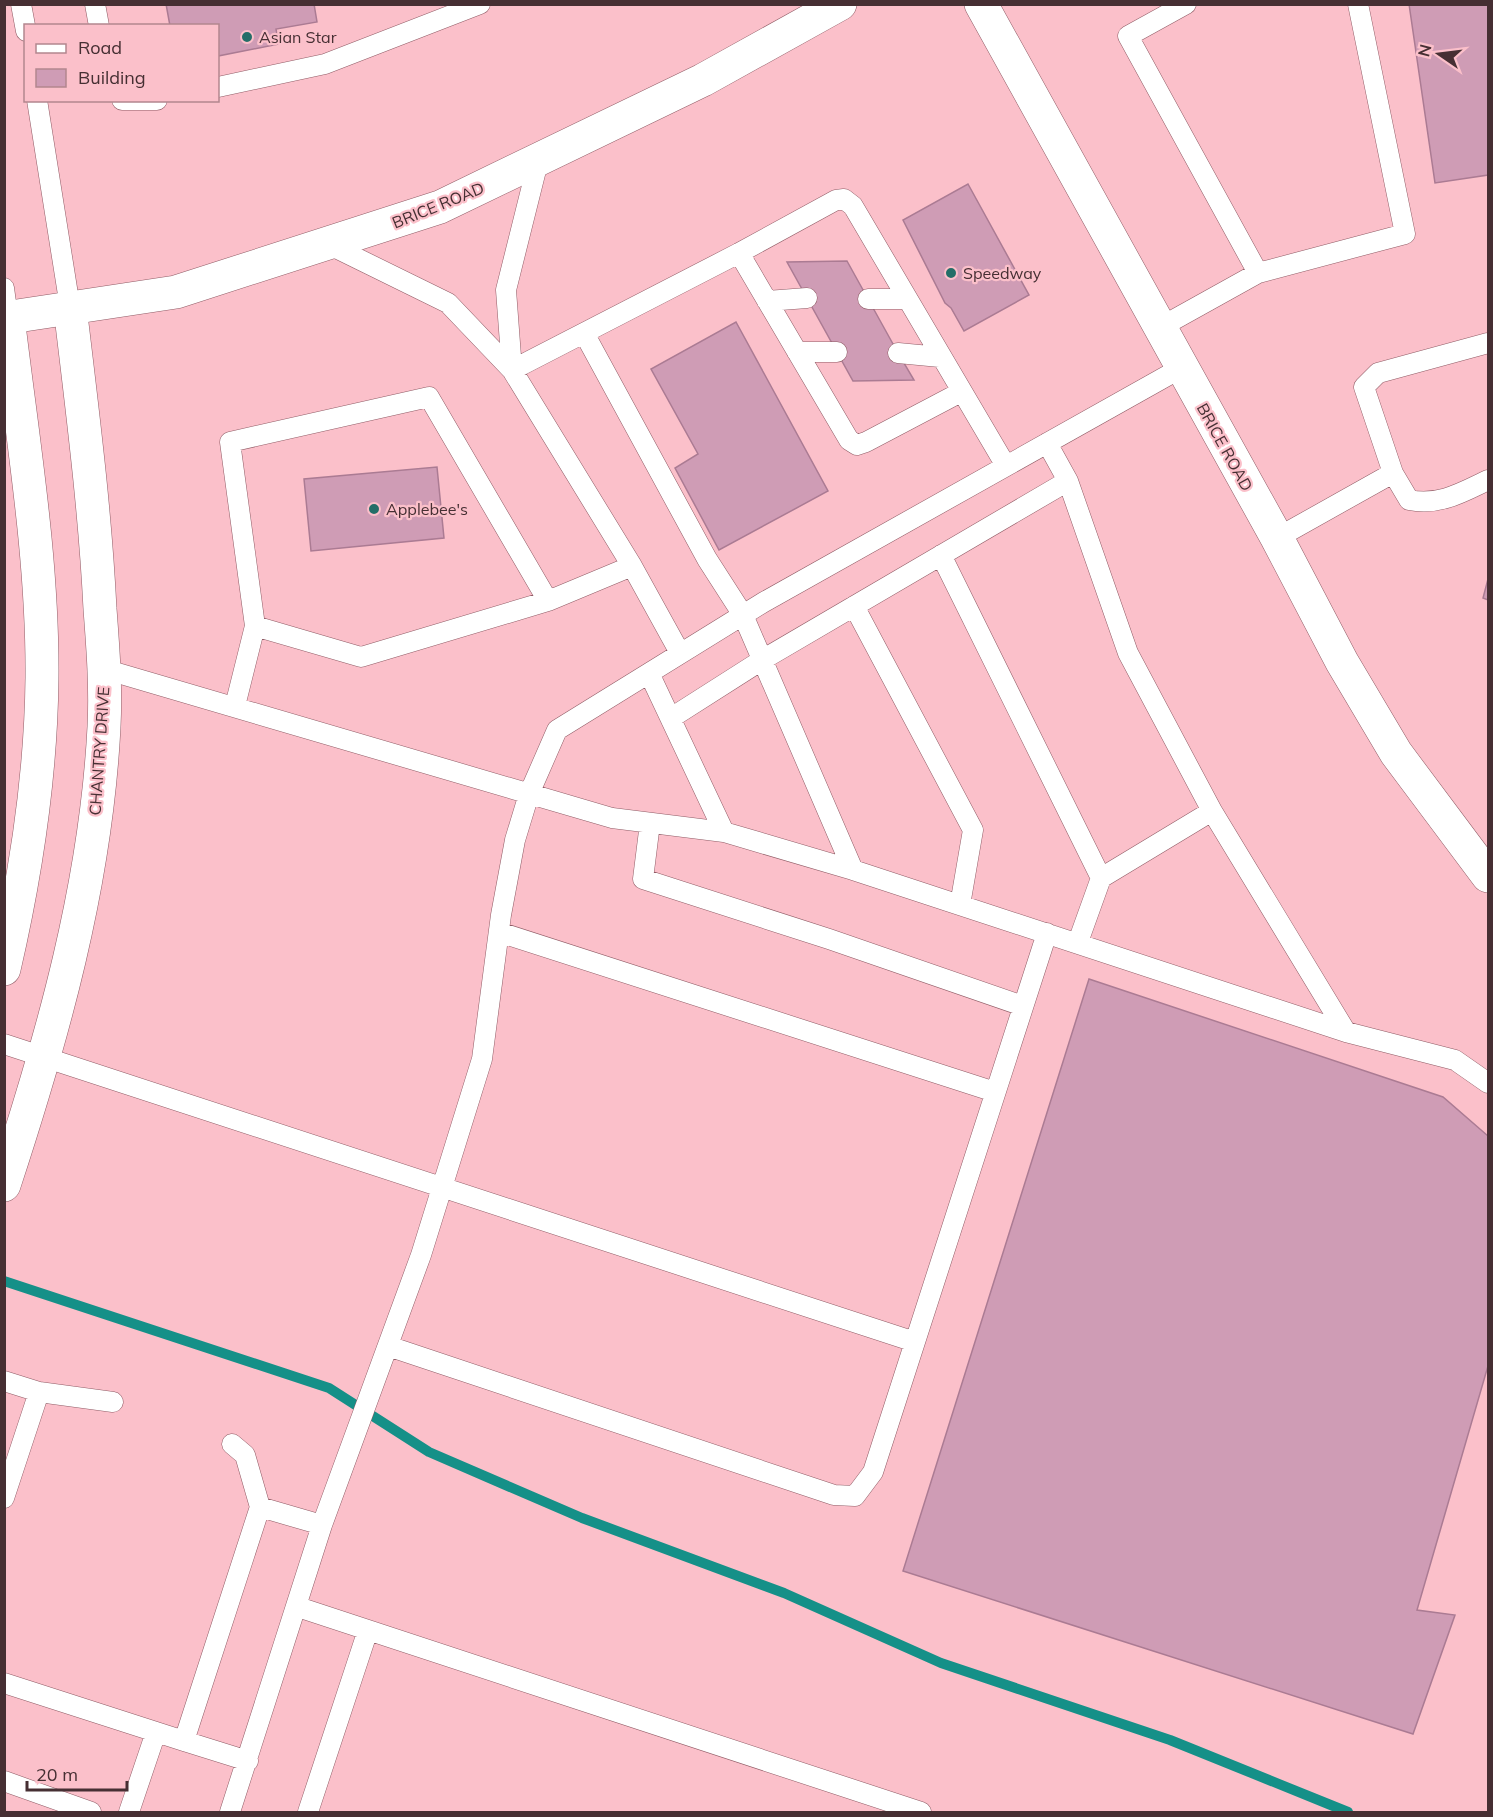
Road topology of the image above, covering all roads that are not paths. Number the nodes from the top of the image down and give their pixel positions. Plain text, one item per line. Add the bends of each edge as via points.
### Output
1 (21, 4) edge
2 (95, 4) edge
3 (480, 4) edge
4 (840, 4) edge
5 (981, 4) edge
6 (1186, 4) edge
7 (1358, 4) edge
8 (25, 24) edge
9 (99, 24) edge
10 (219, 87) edge
11 (37, 102) edge
12 (538, 162) junction
13 (330, 244) junction
14 (739, 253) junction
15 (1258, 273) junction
16 (807, 298) dead end
17 (868, 299) dead end
18 (907, 299) junction
19 (766, 301) junction
20 (70, 307) junction
21 (6, 308) edge
22 (1159, 328) junction
23 (584, 333) junction
24 (1488, 343) edge
25 (797, 352) junction
26 (837, 352) dead end
27 (898, 353) dead end
28 (940, 357) junction
29 (1181, 368) junction
30 (512, 370) junction
31 (961, 392) junction
32 (1047, 443) junction
33 (1006, 466) junction
34 (1393, 473) junction
35 (1488, 480) edge
36 (1068, 481) junction
37 (1277, 538) junction
38 (941, 555) junction
39 (632, 566) junction
40 (548, 602) junction
41 (854, 606) junction
42 (743, 615) junction
43 (255, 626) junction
44 (680, 654) junction
45 (762, 660) junction
46 (104, 669) junction
47 (649, 673) junction
48 (235, 706) junction
49 (671, 718) junction
50 (529, 794) junction
51 (1212, 812) junction
52 (650, 823) junction
53 (724, 832) junction
54 (852, 870) junction
55 (1488, 876) edge
56 (1101, 878) junction
57 (960, 905) junction
58 (499, 932) junction
59 (1047, 933) junction
60 (1078, 942) junction
61 (4, 969) edge
62 (1023, 1006) junction
63 (1346, 1032) junction
64 (4, 1044) edge
65 (46, 1057) junction
66 (1488, 1083) edge
67 (996, 1092) junction
68 (4, 1185) edge
69 (441, 1188) junction
70 (915, 1342) junction
71 (388, 1346) junction
72 (4, 1381) edge
73 (39, 1392) junction
74 (113, 1402) dead end
75 (232, 1444) dead end
76 (4, 1497) edge
77 (260, 1507) junction
78 (322, 1525) junction
79 (298, 1607) junction
80 (368, 1630) junction
81 (4, 1683) edge
82 (156, 1732) junction
83 (183, 1741) junction
84 (248, 1761) junction
85 (4, 1781) edge
86 (92, 1812) edge
87 (129, 1812) edge
88 (230, 1812) edge
89 (308, 1812) edge
90 (921, 1812) edge

1 - 8 lane
2 - 9 lane
3 - 10 lane via 324,64
4 - 12 main road, BRICE ROAD via 703,80
5 - 22 main road, BRICE ROAD
6 - 15 lane via 1128,36
7 - 15 lane via 1405,234
11 - 20 lane
12 - 13 main road, BRICE ROAD via 440,207
12 - 30 lane via 506,290
13 - 20 main road, BRICE ROAD via 176,292
13 - 30 lane via 448,303
14 - 18 lane via 844,199 853,206
14 - 19 lane
14 - 23 lane
15 - 22 lane
16 - 19 lane
17 - 18 lane
18 - 28 lane
19 - 25 lane
20 - 21 main road, BRICE ROAD
20 - 46 main road, CHANTRY DRIVE via 96,537
21 - 61 main road via 35,548 42,677 31,828
22 - 29 main road, BRICE ROAD
23 - 30 lane
23 - 42 lane via 707,559
24 - 34 lane via 1378,373 1364,387
25 - 26 lane
25 - 31 lane via 849,440 857,445
27 - 28 lane
28 - 31 lane
29 - 32 lane
29 - 37 main road, BRICE ROAD
30 - 39 lane
31 - 33 lane
32 - 33 lane
32 - 36 lane
33 - 42 lane
34 - 35 lane via 1409,500 1427,504
34 - 37 lane
36 - 38 lane
36 - 51 lane via 1128,653
37 - 55 main road, BRICE ROAD via 1342,662 1396,753
38 - 41 lane
38 - 56 lane
39 - 40 lane
39 - 44 lane
40 - 43 lane via 361,657
40 - 43 lane via 429,397 230,442
41 - 45 lane
41 - 57 lane via 973,830
42 - 44 lane
42 - 45 lane
43 - 48 lane
44 - 47 lane
45 - 49 lane
45 - 54 lane
46 - 48 lane
46 - 65 main road, CHANTRY DRIVE via 104,726 96,814 67,976
47 - 49 lane
47 - 50 lane via 557,730
48 - 50 lane
49 - 53 lane
50 - 52 lane via 612,818
50 - 58 lane via 515,840
51 - 56 lane
51 - 63 lane
52 - 53 lane
52 - 62 lane via 644,879
53 - 54 lane
54 - 57 lane
56 - 60 lane
57 - 59 lane
58 - 67 lane
58 - 69 lane via 482,1059
59 - 60 lane
59 - 62 lane
60 - 63 lane
62 - 67 lane
63 - 66 lane via 1455,1060
64 - 65 lane
65 - 68 main road, CHANTRY DRIVE
65 - 69 lane
67 - 70 lane
69 - 70 lane
69 - 71 lane
70 - 71 lane via 873,1472 855,1496 834,1495
71 - 78 lane
72 - 73 lane
73 - 74 lane
73 - 76 lane
75 - 77 lane via 245,1455
77 - 78 lane
77 - 83 lane
78 - 79 lane
79 - 80 lane
79 - 84 lane
80 - 89 lane
80 - 90 lane
81 - 82 lane
82 - 83 lane
82 - 87 lane
83 - 84 lane
84 - 88 lane
85 - 86 lane

